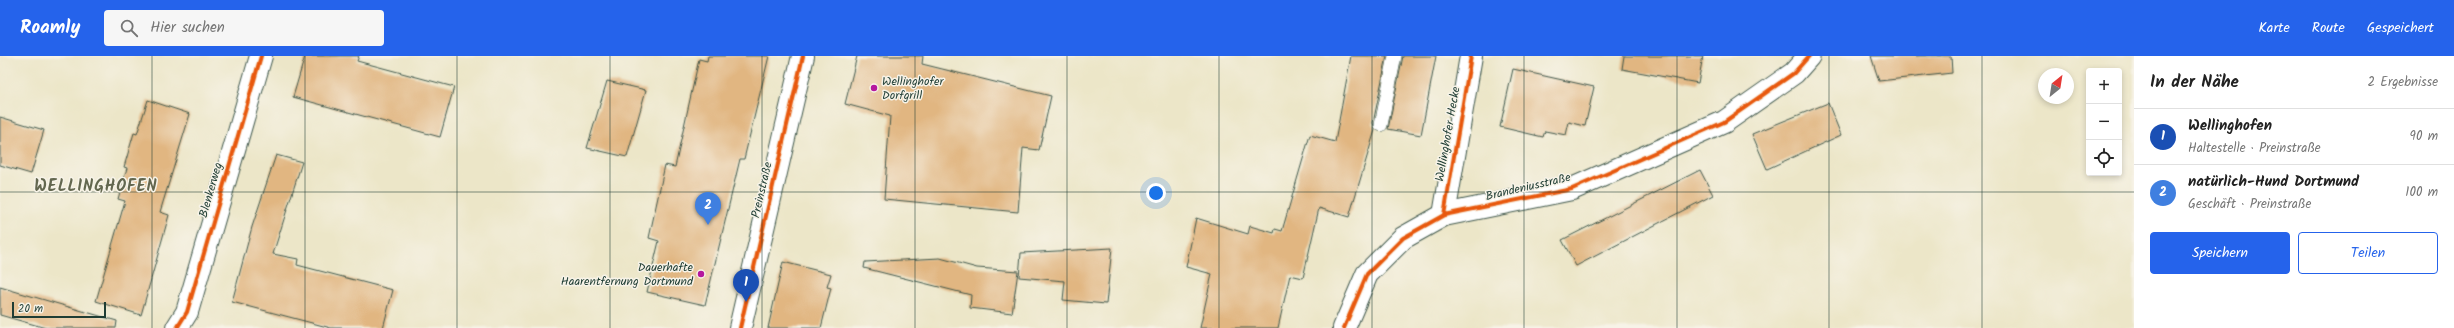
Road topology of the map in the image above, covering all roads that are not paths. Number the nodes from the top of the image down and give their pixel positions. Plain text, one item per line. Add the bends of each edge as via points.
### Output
1 (261, 56) edge
2 (803, 56) edge
3 (1395, 56) edge
4 (1471, 56) edge
5 (1809, 56) edge
6 (1381, 125) dead end
7 (1444, 215) junction
8 (177, 328) edge
9 (740, 328) edge
10 (1344, 328) edge

1 - 8 street, Blenkerweg via 186,312
2 - 9 street, Preinstraße
3 - 6 lane
4 - 7 street, Wellinghofer Hecke
5 - 7 street, Brandeniusstraße via 1794,73 1724,122 1579,186
7 - 10 street, Brandeniusstraße via 1403,238 1367,274

